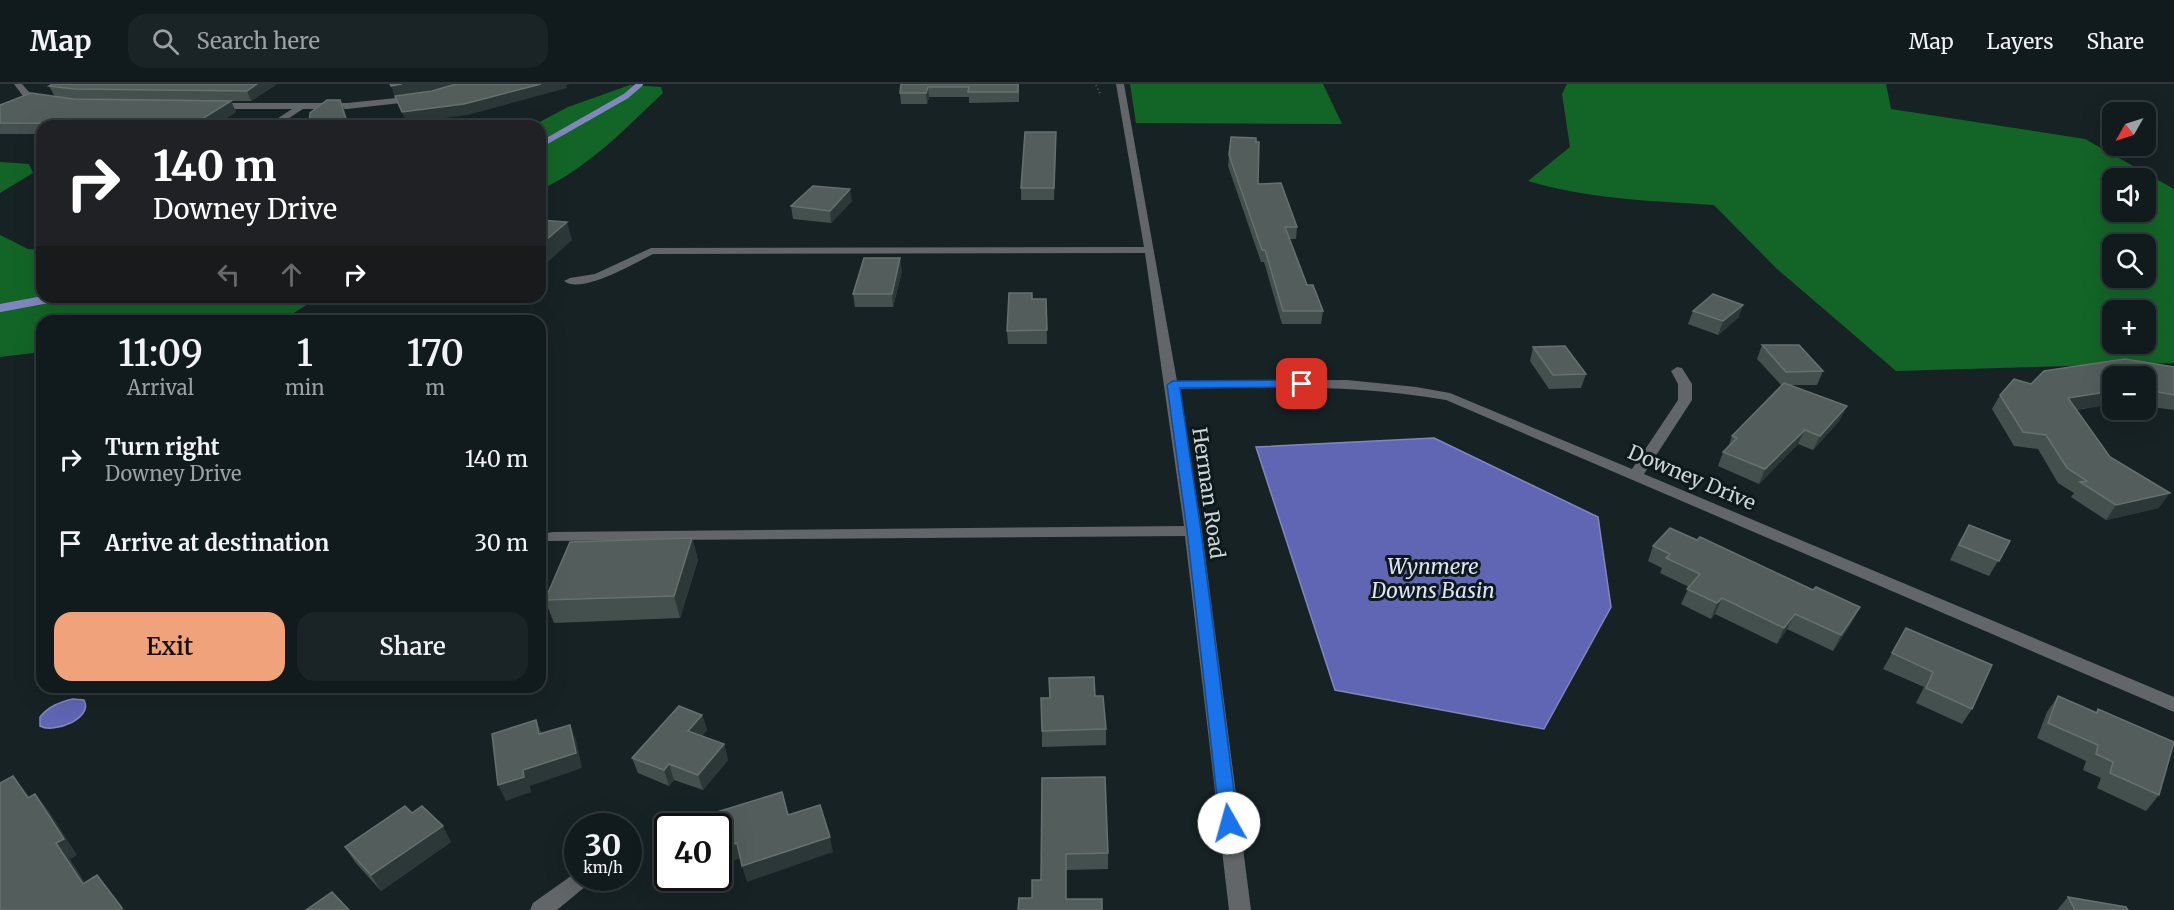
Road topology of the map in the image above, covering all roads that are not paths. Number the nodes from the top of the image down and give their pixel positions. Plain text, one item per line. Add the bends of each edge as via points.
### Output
1 (18, 84) edge
2 (1120, 84) edge
3 (425, 97) edge
4 (60, 103) edge
5 (207, 106) edge
6 (300, 107) junction
7 (281, 120) edge
8 (1149, 250) junction
9 (570, 281) dead end
10 (1677, 371) dead end
11 (1173, 385) junction
12 (1635, 476) junction
13 (1194, 531) junction
14 (553, 537) dead end
15 (2174, 705) edge
16 (565, 891) edge
17 (541, 910) edge
18 (1240, 910) edge

1 - 4 street via 32,97
2 - 8 street, Herman Road
3 - 6 street
5 - 6 street
6 - 7 street
8 - 9 street via 651,251 598,277
8 - 11 street, Herman Road
10 - 12 street via 1685,384 1686,400
11 - 12 street, Downey Drive via 1365,384 1413,388 1481,408
11 - 13 street, Herman Road
12 - 15 street, Downey Drive
13 - 14 street
13 - 18 street, Herman Road
16 - 17 street

